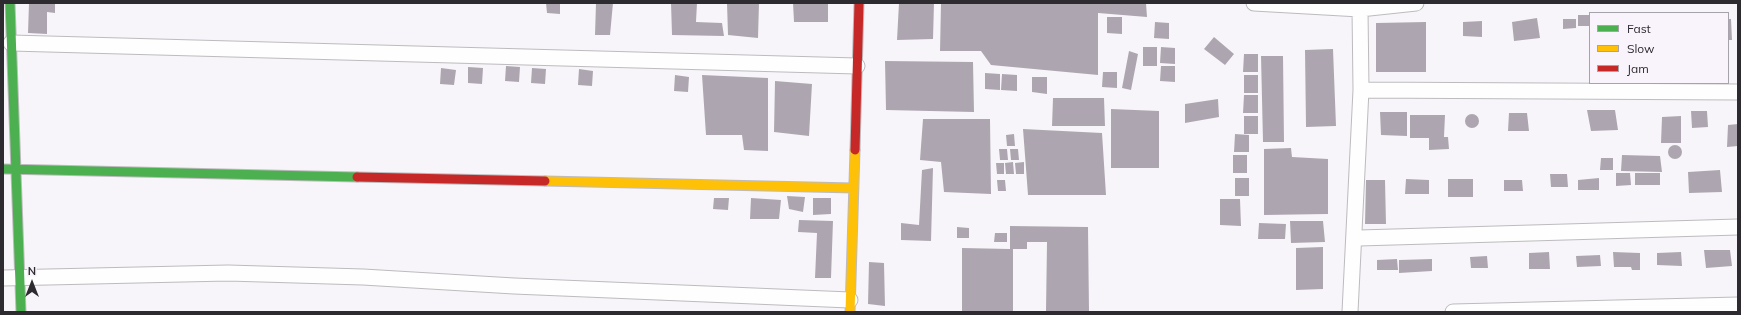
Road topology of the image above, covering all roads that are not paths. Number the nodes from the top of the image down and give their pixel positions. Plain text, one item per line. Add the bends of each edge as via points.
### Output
1 (10, 3) edge
2 (859, 3) edge
3 (1254, 3) edge
4 (1416, 3) edge
5 (1360, 9) junction
6 (11, 43) junction
7 (7, 59) edge
8 (858, 66) junction
9 (1361, 90) junction
10 (1738, 92) edge
11 (3, 169) edge
12 (16, 169) junction
13 (854, 188) junction
14 (1738, 227) edge
15 (1359, 238) dead end
16 (3, 278) edge
17 (20, 278) junction
18 (1738, 305) edge
19 (850, 306) edge
20 (21, 312) edge
21 (1350, 312) edge
22 (1453, 312) edge

1 - 6 street
2 - 8 street
3 - 5 street
4 - 5 street
5 - 9 street
6 - 7 street
6 - 8 street
7 - 12 street
8 - 13 street
9 - 10 street
9 - 21 street
11 - 12 street
12 - 13 street
12 - 17 street
13 - 19 street
14 - 15 street
16 - 17 street
17 - 19 street via 228,273 364,277
17 - 20 street
18 - 22 street

